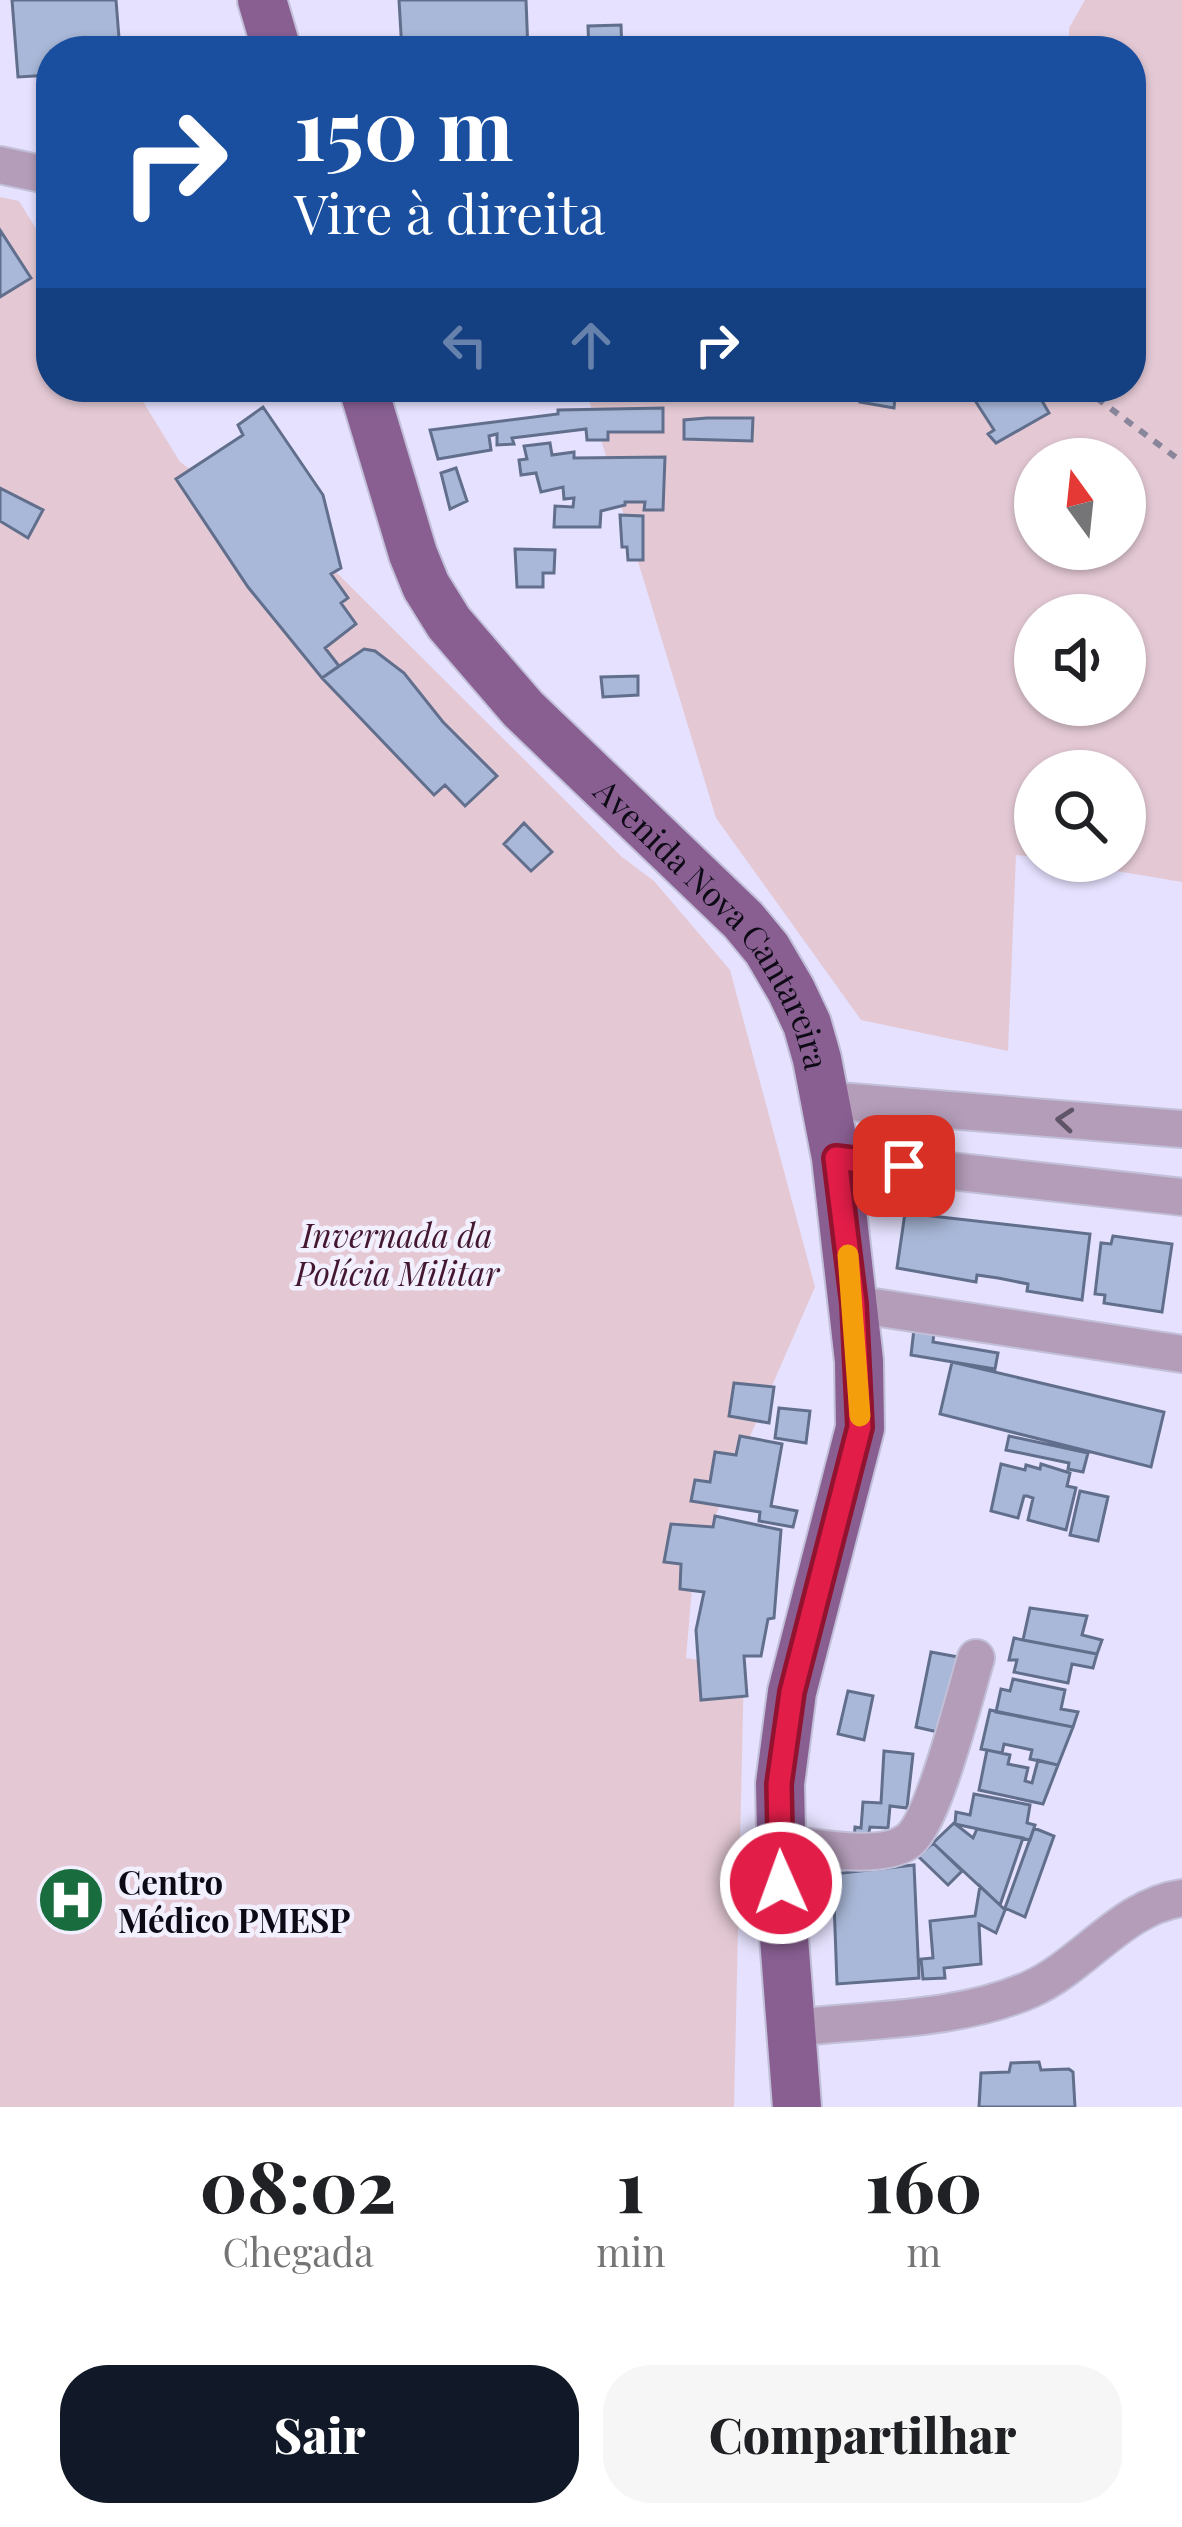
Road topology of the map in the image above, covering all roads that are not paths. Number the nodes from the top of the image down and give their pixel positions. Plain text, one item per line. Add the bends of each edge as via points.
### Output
1 (262, 0) edge
2 (273, 36) edge
3 (0, 165) edge
4 (36, 173) edge
5 (367, 402) edge
6 (826, 1100) junction
7 (1182, 1129) edge
8 (836, 1158) junction
9 (1182, 1197) edge
10 (854, 1304) junction
11 (1182, 1354) edge
12 (976, 1658) dead end
13 (779, 1842) junction
14 (1182, 1898) edge
15 (792, 2028) junction
16 (797, 2107) edge

1 - 2 main road
3 - 4 street
5 - 6 main road, Avenida Nova Cantareira via 413,554 449,623 524,710 767,949 808,1024
7 -> 6 street
6 - 8 main road, Avenida Nova Cantareira
8 - 9 street
8 - 10 main road, Avenida Nova Cantareira
10 - 11 street
10 - 13 main road, Avenida Nova Cantareira via 860,1427 792,1692
12 - 13 street via 927,1814 911,1840 827,1851
13 - 15 main road, Avenida Nova Cantareira
14 - 15 street via 1129,1919 1069,1967 990,2004
15 - 16 main road, Avenida Nova Cantareira

